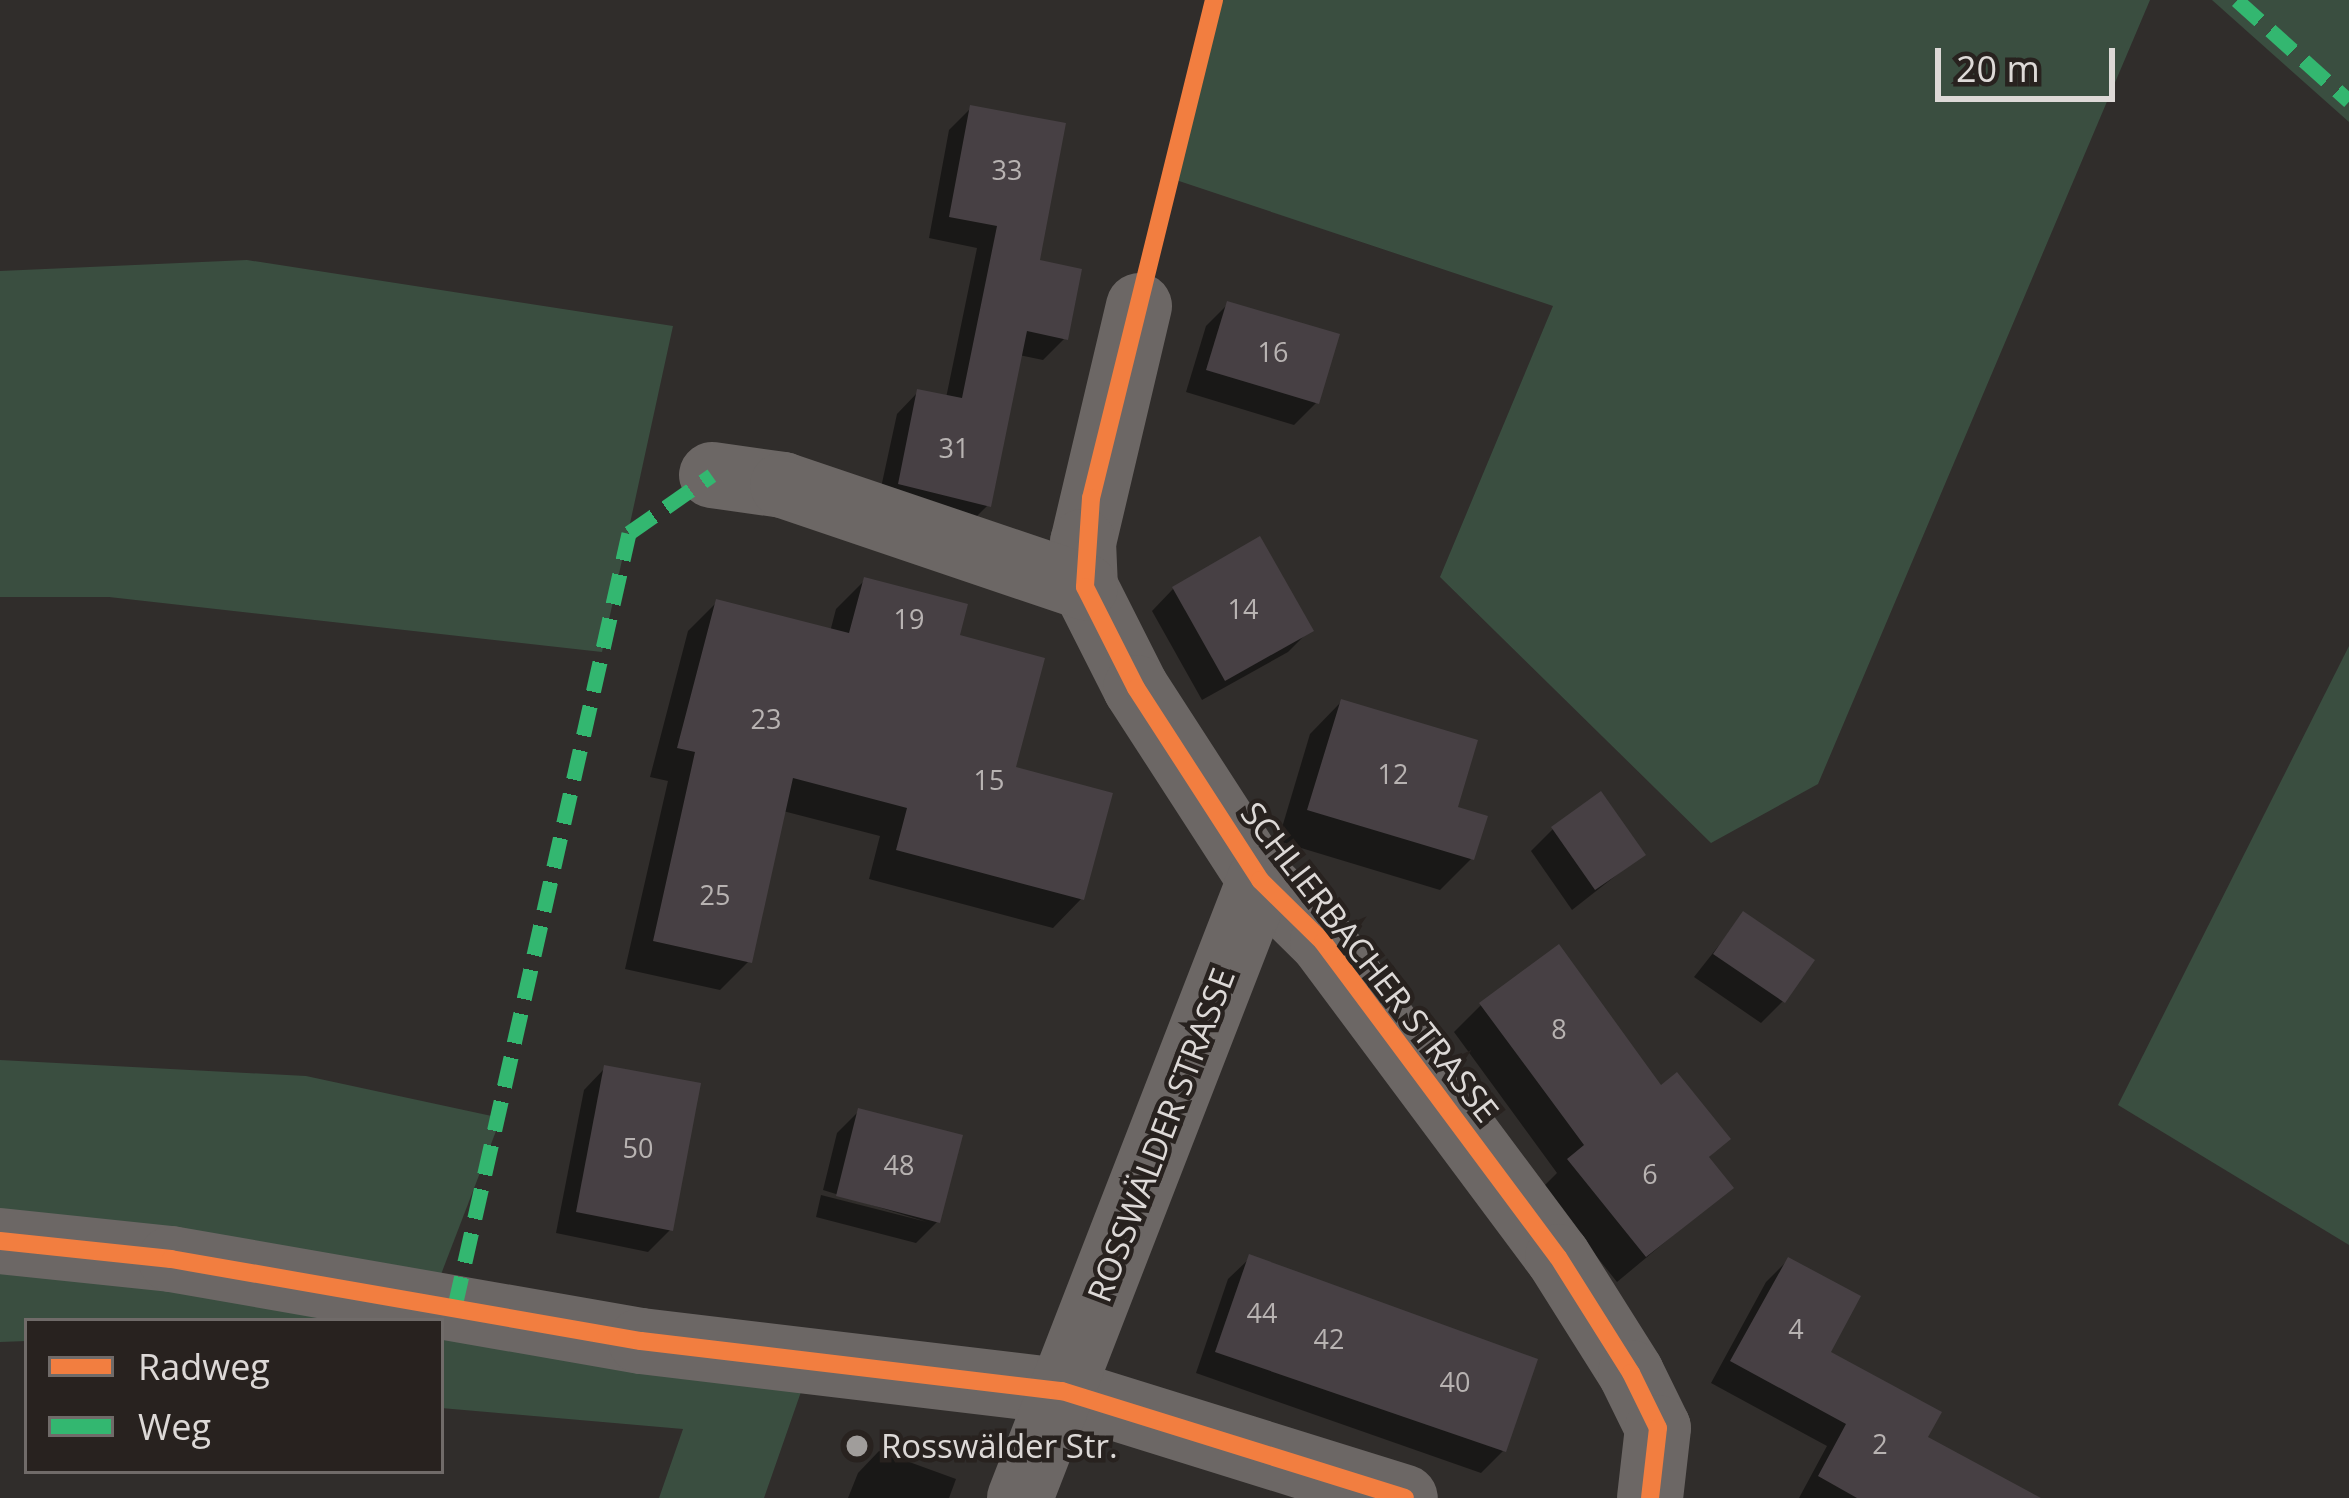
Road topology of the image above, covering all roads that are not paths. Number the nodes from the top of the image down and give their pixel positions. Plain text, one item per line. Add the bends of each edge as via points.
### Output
1 (1139, 306) dead end
2 (712, 475) dead end
3 (1085, 587) junction
4 (1260, 880) junction
5 (0, 1241) edge
6 (1062, 1391) junction
7 (1020, 1498) edge
8 (1405, 1498) edge
9 (1650, 1498) edge

1 - 3 street, SCHLIERBACHER STRASSE via 1082,542
2 - 3 street via 783,485
3 - 4 street, SCHLIERBACHER STRASSE via 1136,688
4 - 6 street, ROSSWÄLDER STRASSE
4 - 9 street, SCHLIERBACHER STRASSE via 1323,942 1607,1334 1658,1427
5 - 6 street via 171,1259 641,1341
6 - 7 street, ROSSWÄLDER STRASSE
6 - 8 street

